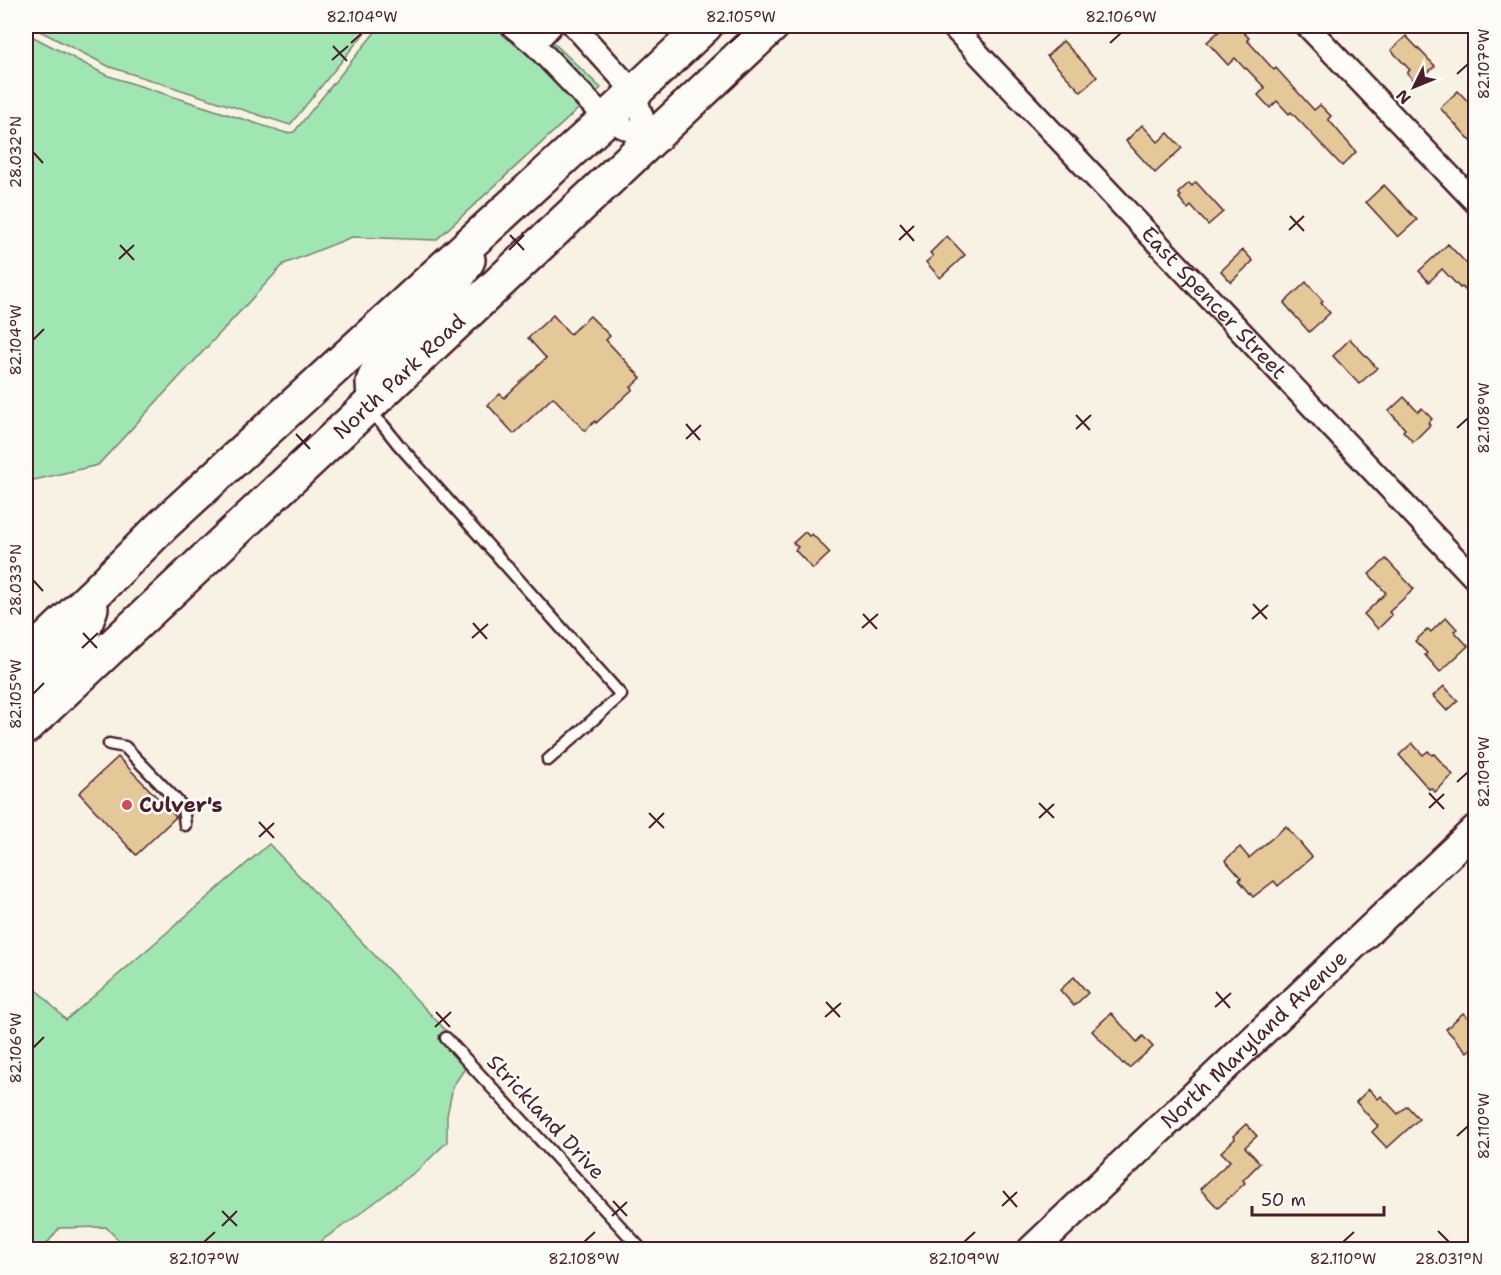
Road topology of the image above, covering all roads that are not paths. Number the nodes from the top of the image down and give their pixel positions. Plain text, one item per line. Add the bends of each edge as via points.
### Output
1 (512, 26) edge
2 (551, 26) edge
3 (574, 26) edge
4 (705, 26) edge
5 (772, 26) edge
6 (952, 26) edge
7 (1306, 26) edge
8 (534, 44) junction
9 (634, 92) junction
10 (606, 119) junction
11 (650, 140) junction
12 (1476, 203) edge
13 (488, 228) junction
14 (370, 404) junction
15 (1476, 580) edge
16 (96, 592) junction
17 (26, 659) edge
18 (26, 693) edge
19 (26, 727) edge
20 (109, 744) dead end
21 (548, 760) dead end
22 (185, 825) dead end
23 (1476, 829) edge
24 (446, 1038) dead end
25 (642, 1250) edge
26 (1032, 1250) edge

1 - 8 street
2 - 8 street
3 - 9 street
4 - 9 main road
5 - 11 main road, North Park Road
6 - 15 street, East Spencer Street
7 - 12 street
8 - 10 street
9 - 10 main road
9 - 11 street
10 - 11 street
10 - 13 main road
11 - 14 main road, North Park Road
13 - 14 main road via 443,302 386,355 373,382
13 - 16 main road via 163,525
14 - 19 main road, North Park Road
14 - 21 lane via 398,444 621,695
16 - 17 main road
16 - 18 main road via 83,630 65,657
20 - 22 lane via 125,747 183,807
23 - 26 street, North Maryland Avenue
24 - 25 lane, Strickland Drive

